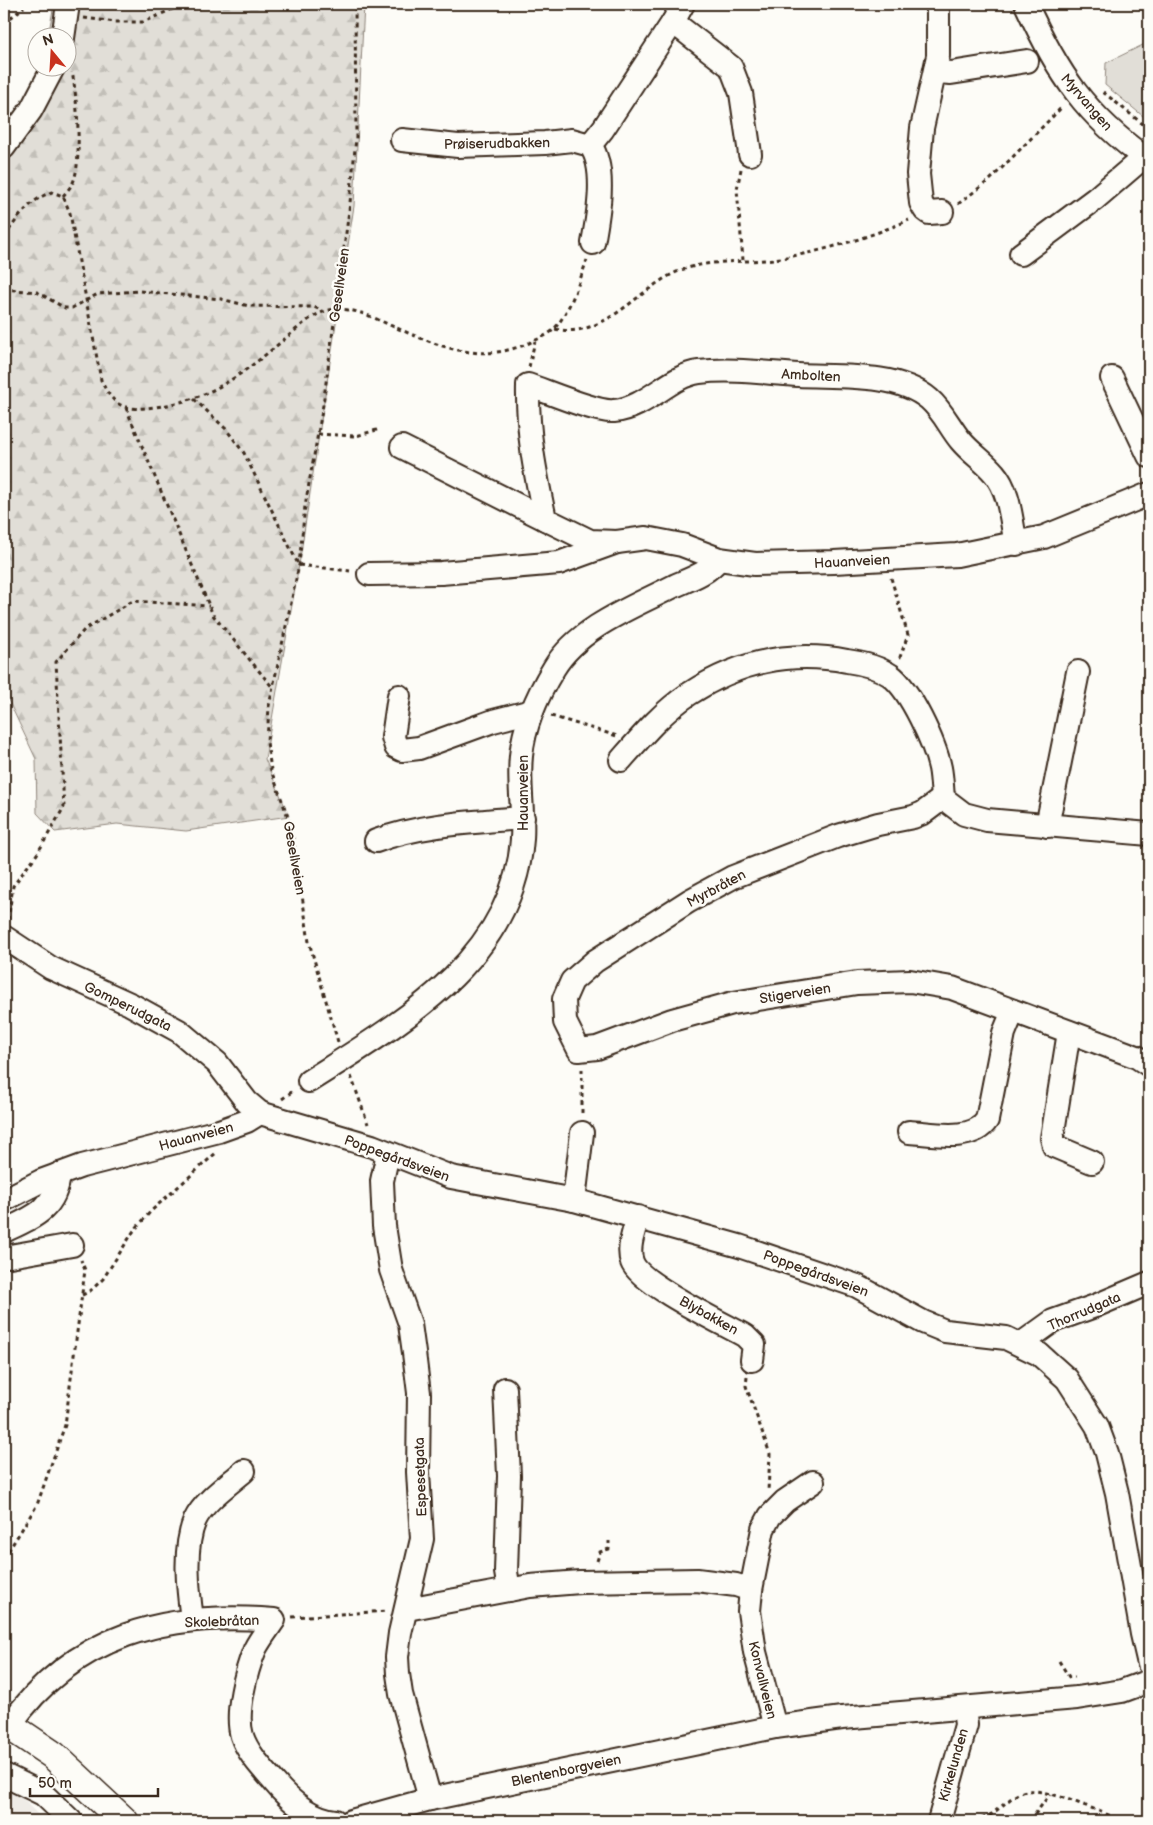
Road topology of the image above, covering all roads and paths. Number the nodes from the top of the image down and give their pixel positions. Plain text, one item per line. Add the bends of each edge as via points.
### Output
1 (184, 4) edge
2 (355, 4) edge
3 (938, 4) edge
4 (1026, 4) edge
5 (24, 8) dead end
6 (678, 13) edge
7 (66, 19) edge
8 (4, 23) edge
9 (1027, 61) dead end
10 (936, 72) junction
11 (55, 78) edge
12 (67, 78) edge
13 (1102, 91) dead end
14 (1076, 94) junction
15 (1149, 129) edge
16 (402, 140) dead end
17 (590, 145) junction
18 (4, 147) edge
19 (750, 154) joint
20 (1146, 159) edge
21 (63, 196) junction
22 (933, 211) junction
23 (4, 237) edge
24 (593, 243) joint
25 (1021, 254) dead end
26 (743, 260) junction
27 (4, 289) edge
28 (85, 300) junction
29 (336, 309) junction
30 (324, 311) junction
31 (554, 329) junction
32 (535, 341) junction
33 (1112, 378) dead end
34 (528, 385) junction
35 (194, 399) junction
36 (126, 408) junction
37 (380, 428) dead end
38 (318, 434) junction
39 (402, 447) dead end
40 (1149, 456) edge
41 (1149, 494) edge
42 (545, 519) junction
43 (617, 542) junction
44 (1016, 544) junction
45 (884, 559) junction
46 (719, 560) junction
47 (299, 565) junction
48 (369, 574) joint
49 (209, 606) junction
50 (1078, 672) dead end
51 (891, 676) junction
52 (273, 689) junction
53 (399, 696) dead end
54 (533, 709) junction
55 (637, 742) junction
56 (621, 760) dead end
57 (943, 798) junction
58 (523, 818) junction
59 (1047, 826) junction
60 (1149, 834) edge
61 (376, 841) dead end
62 (4, 937) edge
63 (1013, 1011) junction
64 (1068, 1032) junction
65 (579, 1050) junction
66 (345, 1058) junction
67 (1149, 1064) edge
68 (309, 1081) joint
69 (260, 1113) junction
70 (220, 1131) junction
71 (909, 1132) dead end
72 (582, 1133) joint
73 (380, 1150) junction
74 (1092, 1162) dead end
75 (59, 1174) junction
76 (4, 1200) edge
77 (574, 1200) junction
78 (638, 1217) junction
79 (4, 1231) edge
80 (72, 1246) joint
81 (4, 1255) edge
82 (1149, 1283) edge
83 (81, 1295) junction
84 (1021, 1344) junction
85 (752, 1360) joint
86 (505, 1389) dead end
87 (244, 1471) dead end
88 (813, 1482) dead end
89 (770, 1516) junction
90 (609, 1541) dead end
91 (4, 1558) edge
92 (598, 1562) dead end
93 (508, 1590) junction
94 (751, 1590) junction
95 (407, 1609) junction
96 (192, 1619) junction
97 (274, 1620) junction
98 (1059, 1661) dead end
99 (1149, 1664) edge
100 (1078, 1677) dead end
101 (1149, 1681) edge
102 (964, 1708) junction
103 (7, 1724) edge
104 (776, 1727) junction
105 (4, 1775) edge
106 (1050, 1794) junction
107 (430, 1799) junction
108 (939, 1815) edge
109 (71, 1821) edge
110 (124, 1821) edge
111 (335, 1821) edge
112 (355, 1821) edge
113 (1030, 1821) edge
114 (1123, 1821) edge

1 - 7 path via 143,22
2 - 29 path, Gesellveien via 356,136
3 - 10 street via 940,35
4 - 14 street, Myrvangen via 1058,68
5 - 8 path
6 - 17 street
6 - 19 street via 732,67 741,93
9 - 10 street via 951,73
10 - 22 street via 918,153 920,196
11 - 18 street
12 - 21 path via 77,101 76,167 74,180
13 - 15 path
14 - 20 street, Myrvangen via 1115,134
14 - 22 path via 991,179 957,205
16 - 17 street, Prøiserudbakken via 458,146 572,140
17 - 24 street via 599,161
19 - 26 path via 741,168 737,189
20 - 25 street
21 - 23 path via 52,192 36,199
21 - 28 path via 70,213
22 - 26 path via 880,232 828,247 773,259
24 - 31 path via 578,286
26 - 31 path via 680,271 663,279 605,320 573,330
27 - 28 path via 37,292 65,308 72,308
28 - 30 path via 98,294 139,291 222,299 249,306 314,307
28 - 36 path via 101,380 114,400
29 - 30 path
29 - 32 path via 360,313 458,351 500,352
29 - 38 path, Gesellveien
30 - 35 path via 231,381
31 - 32 path
32 - 34 path
33 - 40 street
34 - 42 street via 527,422
34 - 44 street, Ambolten via 612,412 637,406 671,384 698,372 872,378 901,384 928,398 961,442 995,474 1006,496
35 - 36 path via 165,406
35 - 47 path via 226,429 244,453
36 - 49 path
37 - 38 path via 356,436
38 - 47 path, Gesellveien via 305,506
39 - 42 street
41 - 44 street, Hauanveien via 1079,524
42 - 43 street via 590,540
43 - 46 street via 646,538 682,545
43 - 48 street via 559,563 440,573
44 - 45 street, Hauanveien via 957,555
45 - 46 street, Hauanveien via 755,564
45 - 51 path via 908,635
46 - 54 street, Hauanveien via 704,572 636,605 585,635 564,653
47 - 48 path
47 - 52 path, Gesellveien
49 - 52 path via 212,615
49 - 62 path via 133,601 85,629 56,662 64,807 37,854 13,886
50 - 59 street
51 - 55 street via 856,663 815,656 760,661 730,671 689,694 670,708
51 - 57 street via 912,703 934,748 940,767
52 - 66 path, Gesellveien via 268,742 271,770 289,820 309,942 334,1032
53 - 54 street via 393,737 396,747 402,750 419,748
54 - 55 path
54 - 58 street, Hauanveien via 521,755
55 - 56 street
57 - 59 street via 964,814
57 - 65 street, Myrbråten via 913,817 838,836 734,877 689,901 595,962 572,981 564,999 565,1022
58 - 61 street via 440,827
58 - 66 street, Hauanveien via 520,863 513,889 486,940 468,964 445,986
59 - 60 street
62 - 69 street, Gomperudgata via 52,968 179,1031 217,1063 247,1102
63 - 64 street, Stigerveien
63 - 65 street, Stigerveien via 933,984 857,983 733,1003 672,1020 597,1048
63 - 71 street via 1004,1033 987,1120 983,1126 966,1134
64 - 67 street, Stigerveien
64 - 74 street via 1052,1138 1054,1146
65 - 72 path via 582,1062
66 - 68 street, Hauanveien
66 - 73 path, Gesellveien
68 - 69 path
69 - 70 street, Hauanveien
69 - 73 street, Poppegårdsveien
70 - 75 street, Hauanveien
70 - 83 path via 220,1145 212,1158 151,1211 133,1232 103,1279
72 - 77 street
73 - 77 street, Poppegårdsveien via 451,1178
73 - 95 street, Espesetgata via 384,1168 382,1186 387,1248 394,1282 410,1324 418,1393 422,1539
75 - 76 street, Hauanveien
75 - 79 street via 57,1191 51,1202 32,1217
77 - 78 street, Poppegårdsveien
78 - 84 street, Poppegårdsveien via 826,1274 857,1286 945,1332 1006,1338
78 - 85 street, Blybakken via 630,1252 634,1268 651,1283 745,1336 754,1345
80 - 81 street
80 - 83 path via 84,1266
82 - 84 street, Thorrudgata via 1053,1320
83 - 91 path via 64,1425 37,1504
84 - 99 street, Poppegårdsveien via 1039,1354 1067,1379 1098,1426 1117,1493
85 - 89 path via 746,1386 770,1454
86 - 93 street via 509,1476
87 - 96 street via 196,1519 188,1553
88 - 89 street
89 - 94 street via 759,1544
90 - 92 path via 609,1548 600,1552
93 - 94 street via 644,1579 697,1580
93 - 95 street
94 - 104 street, Konvallveien via 749,1611 755,1652
95 - 97 path
95 - 107 street, Espesetgata via 400,1633 398,1674
96 - 97 street, Skolebråtan
96 - 103 street, Skolebråtan via 125,1635 87,1652 38,1690
97 - 111 street, Skolebråtan via 256,1648 246,1677 240,1718 242,1735 256,1761 280,1789 313,1815
98 - 100 path via 1069,1677
101 - 102 street, Konvallveien via 1122,1691
102 - 104 street, Konvallveien
102 - 108 street, Kirkelunden via 966,1725
103 - 110 main road via 53,1755
104 - 107 street, Blentenborgveien
105 - 109 street via 43,1794
106 - 108 path via 1028,1790 978,1820
106 - 113 path
106 - 114 path
107 - 112 street, Blentenborgveien

